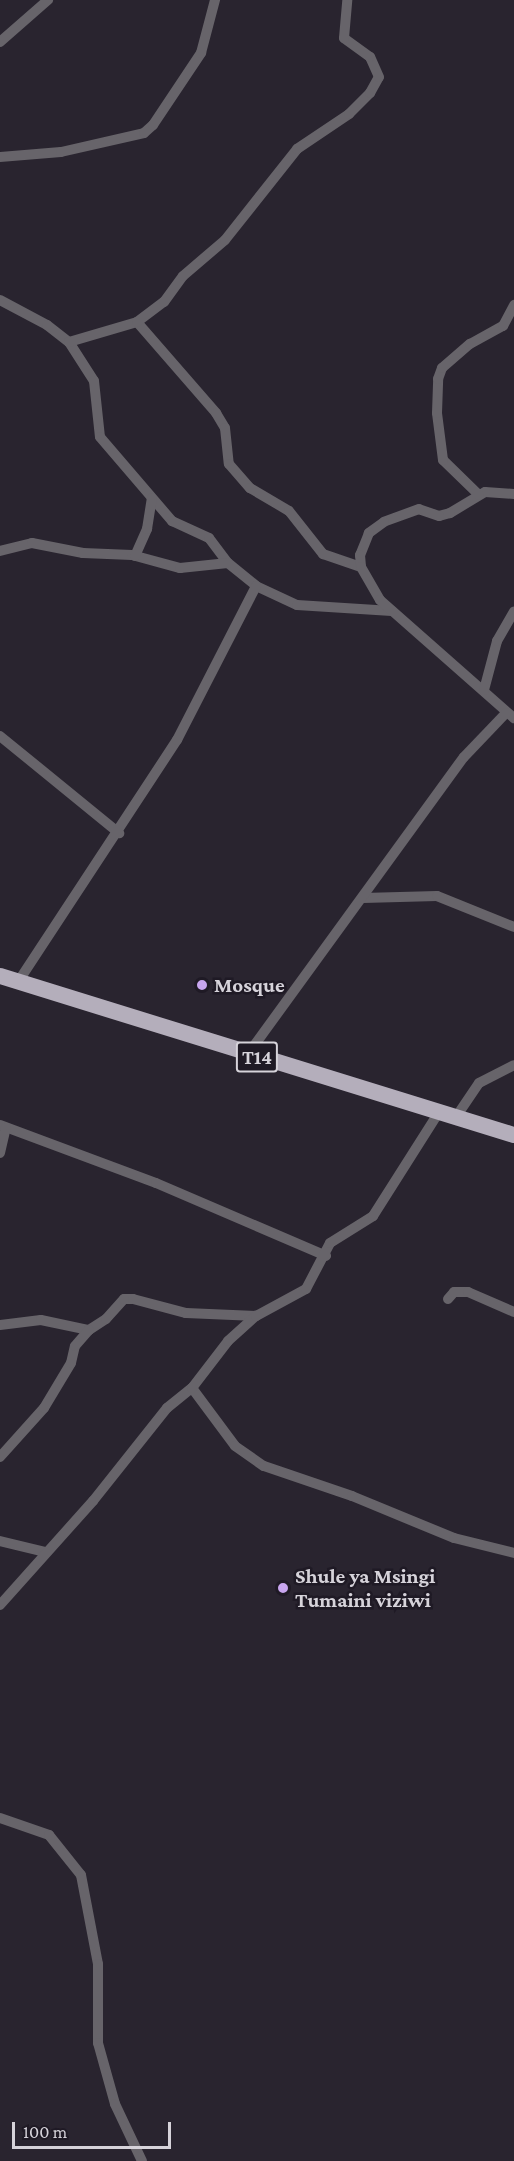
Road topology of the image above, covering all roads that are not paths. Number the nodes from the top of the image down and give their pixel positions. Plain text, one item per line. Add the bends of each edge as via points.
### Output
1 (215, 0) edge
2 (347, 0) edge
3 (45, 1) edge
4 (0, 42) edge
5 (0, 157) edge
6 (0, 300) edge
7 (514, 305) edge
8 (137, 322) junction
9 (69, 342) junction
10 (514, 494) edge
11 (479, 495) junction
12 (152, 498) junction
13 (0, 551) edge
14 (135, 556) junction
15 (228, 563) junction
16 (361, 567) junction
17 (256, 586) junction
18 (392, 611) junction
19 (514, 611) edge
20 (484, 690) junction
21 (510, 715) edge
22 (0, 736) edge
23 (119, 833) junction
24 (363, 898) junction
25 (514, 927) edge
26 (0, 976) edge
27 (18, 982) junction
28 (248, 1054) junction
29 (514, 1065) edge
30 (439, 1112) junction
31 (456, 1117) junction
32 (3, 1126) edge
33 (514, 1135) edge
34 (0, 1153) edge
35 (326, 1256) junction
36 (448, 1299) dead end
37 (514, 1312) edge
38 (256, 1316) junction
39 (0, 1324) edge
40 (88, 1330) junction
41 (192, 1388) junction
42 (0, 1457) edge
43 (0, 1541) edge
44 (45, 1552) junction
45 (514, 1553) edge
46 (0, 1605) edge
47 (0, 1818) edge
48 (142, 2161) edge

1 - 5 street via 201,53 144,133 61,152
2 - 8 street via 344,38 370,57 379,76 370,93 348,114 297,149 225,240
3 - 4 street
6 - 9 street via 47,325
7 - 11 street via 503,326 470,344 442,368 438,379 437,413 443,460
8 - 9 street
8 - 16 street via 216,413 225,428 230,464 250,488 289,511 323,554
9 - 12 street via 94,381 100,437
10 - 11 street via 493,491
11 - 16 street via 441,516 419,509 384,522 364,541
12 - 14 street via 147,529
12 - 15 street via 172,521 209,538
13 - 14 street via 32,543
14 - 15 street via 189,568
15 - 17 street
16 - 18 street via 371,588
17 - 18 street via 297,605
17 - 23 street via 177,740
18 - 20 street
19 - 20 street via 497,641
20 - 21 street
21 - 24 street via 464,757
22 - 23 street
23 - 27 street
24 - 25 street via 437,896
24 - 28 street
26 - 27 highway, T14
27 - 28 highway, T14
28 - 30 highway, T14
29 - 31 street via 479,1083
30 - 31 highway, T14
30 - 35 street via 382,1205 365,1224 330,1244
31 - 33 highway, T14
32 - 34 street
32 - 35 street via 156,1183
35 - 38 street via 306,1289
36 - 37 street via 454,1292 468,1292
38 - 40 street via 186,1313 141,1298 124,1299 106,1319
38 - 41 street via 221,1348
39 - 40 street via 41,1320
40 - 42 street via 75,1346 71,1363 44,1408
41 - 44 street via 167,1408 93,1501
41 - 45 street via 211,1409 228,1439 264,1466 352,1496 454,1538
43 - 44 street
44 - 46 street
47 - 48 street via 49,1835 81,1875 98,1964 98,2043 115,2104

